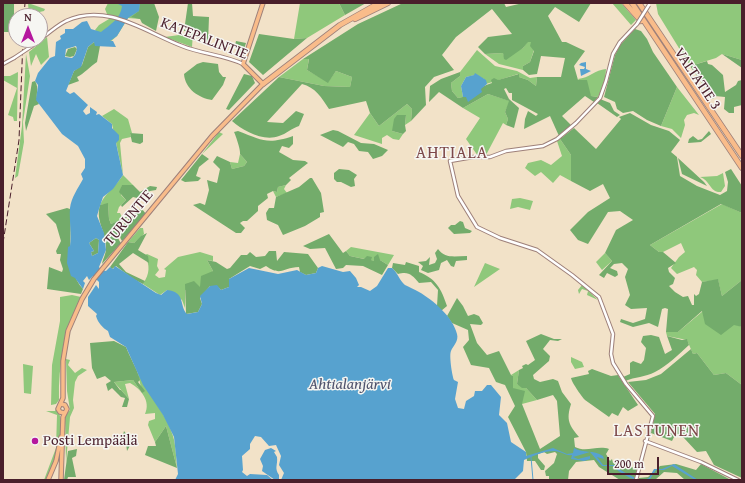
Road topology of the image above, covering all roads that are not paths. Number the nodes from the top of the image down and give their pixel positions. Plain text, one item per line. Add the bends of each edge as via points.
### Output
1 (263, 3) edge
2 (378, 3) edge
3 (388, 3) edge
4 (625, 3) edge
5 (632, 3) edge
6 (639, 3) edge
7 (649, 4) edge
8 (652, 34) junction
9 (324, 37) junction
10 (3, 64) edge
11 (243, 64) junction
12 (263, 84) junction
13 (742, 156) edge
14 (742, 168) edge
15 (63, 393) junction
16 (61, 404) junction
17 (66, 406) junction
18 (62, 413) junction
19 (62, 422) junction
20 (645, 442) junction
21 (636, 479) edge
22 (48, 480) edge
23 (61, 480) edge
24 (738, 480) edge

1 - 11 main road
2 - 9 highway
3 - 9 highway
4 - 8 highway
5 - 8 highway, VALTATIE 3
6 - 13 highway, VALTATIE 3
7 - 20 street, bridge via 613,54 600,98 557,139 538,147 506,151 490,157 450,161 458,196 478,227 500,238 536,250 599,298 613,334 613,363 626,384 652,414 653,419
8 - 14 highway, VALTATIE 3
9 - 12 highway
10 - 11 street, KATEPALINTIE, bridge via 60,24 93,15 132,23 188,48
11 - 12 main road, KATEPALINTIE
12 - 15 main road, TURUNTIE via 212,136 94,279 68,331 63,361
15 - 16 main road, TURUNTIE
15 - 17 main road, TURUNTIE
16 - 17 main road
16 - 18 main road, TURUNTIE via 58,408
17 - 18 main road via 67,410
18 - 19 main road
19 - 22 main road via 59,451
19 - 23 main road
20 - 21 street
20 - 24 street via 700,462

